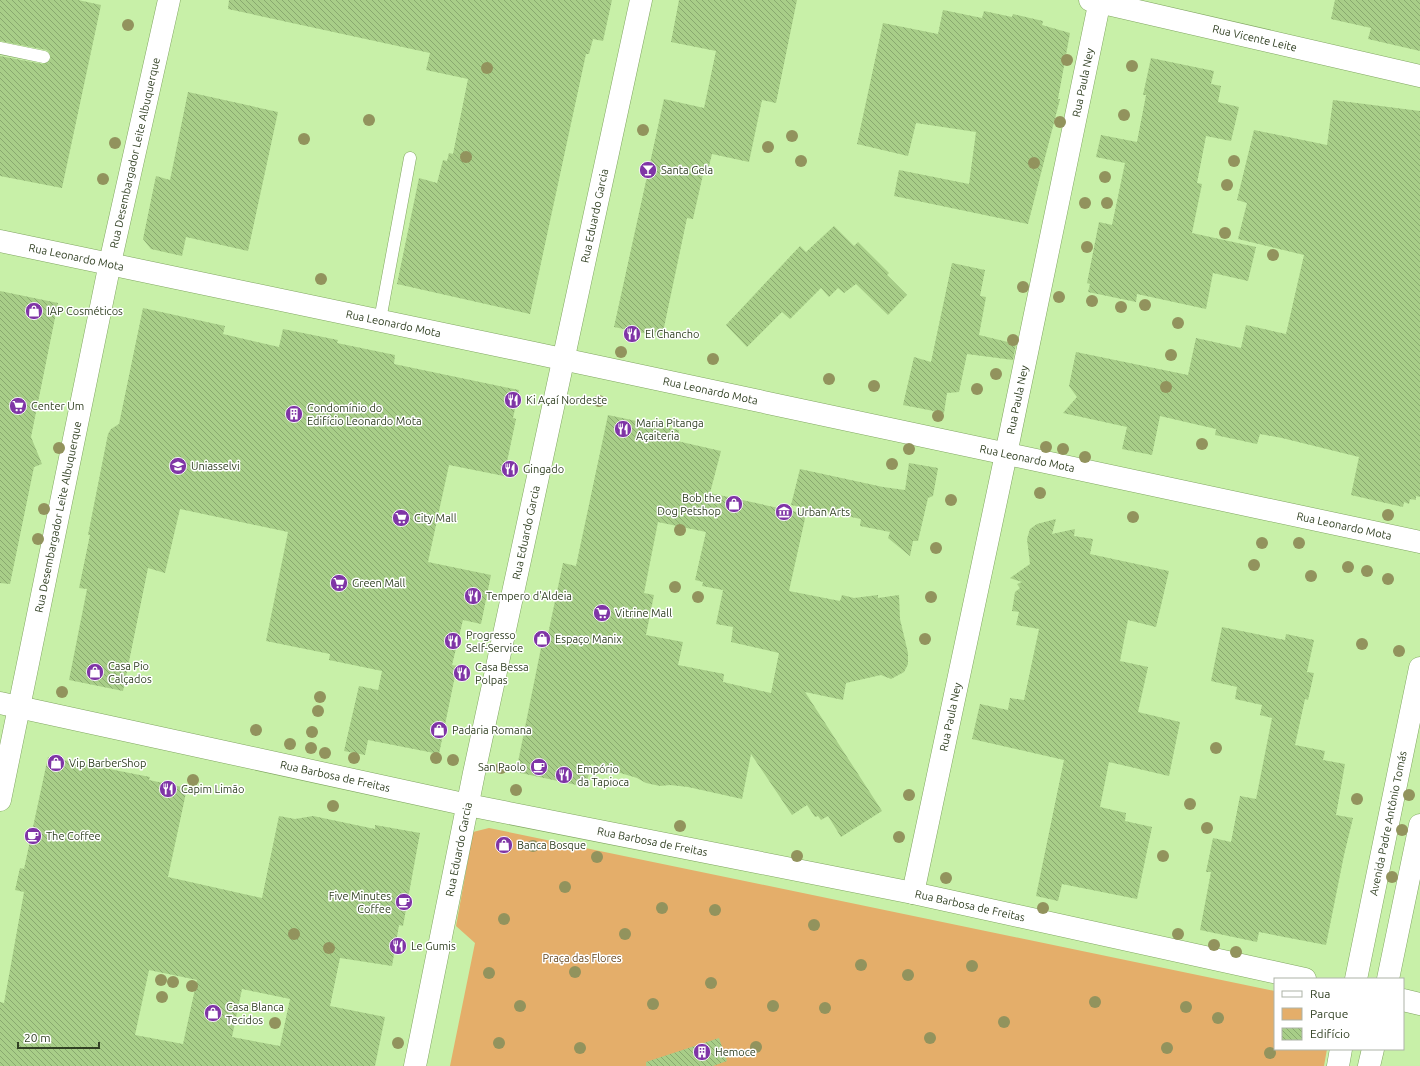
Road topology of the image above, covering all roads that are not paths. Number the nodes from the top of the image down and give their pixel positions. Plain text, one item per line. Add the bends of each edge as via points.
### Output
1 (169, 0) edge
2 (641, 0) edge
3 (1097, 1) edge
4 (0, 48) edge
5 (44, 57) dead end
6 (1420, 76) edge
7 (410, 158) dead end
8 (0, 241) edge
9 (110, 263) junction
10 (380, 320) junction
11 (563, 359) junction
12 (1006, 454) junction
13 (1420, 542) edge
14 (1420, 668) edge
15 (10, 704) edge
16 (0, 800) edge
17 (468, 805) junction
18 (1420, 825) edge
19 (912, 893) junction
20 (1300, 978) edge
21 (1356, 978) edge
22 (1388, 978) edge
23 (1404, 1000) edge
24 (1420, 1004) edge
25 (1342, 1050) edge
26 (1373, 1050) edge
27 (415, 1066) edge
28 (1338, 1066) edge
29 (1369, 1066) edge

1 - 9 street, Rua Desembargador Leite Albuquerque
2 - 11 street, Rua Eduardo Garcia
3 - 6 street, Rua Vicente Leite
3 - 12 street, Rua Paula Ney
4 - 5 lane
7 - 10 lane
8 - 9 street, Rua Leonardo Mota
9 - 10 street, Rua Leonardo Mota
9 - 15 street, Rua Desembargador Leite Albuquerque
10 - 11 street, Rua Leonardo Mota
11 - 12 street, Rua Leonardo Mota
11 - 17 street, Rua Eduardo Garcia
12 - 13 street, Rua Leonardo Mota
12 - 19 street, Rua Paula Ney
14 - 21 street, Avenida Padre Antônio Tomás
15 - 16 street, Rua Desembargador Leite Albuquerque
15 - 17 street, Rua Barbosa de Freitas
17 - 19 street, Rua Barbosa de Freitas
17 - 27 street, Rua Eduardo Garcia
18 - 22 street
19 - 20 street, Rua Barbosa de Freitas
23 - 24 street
25 - 28 street
26 - 29 street

